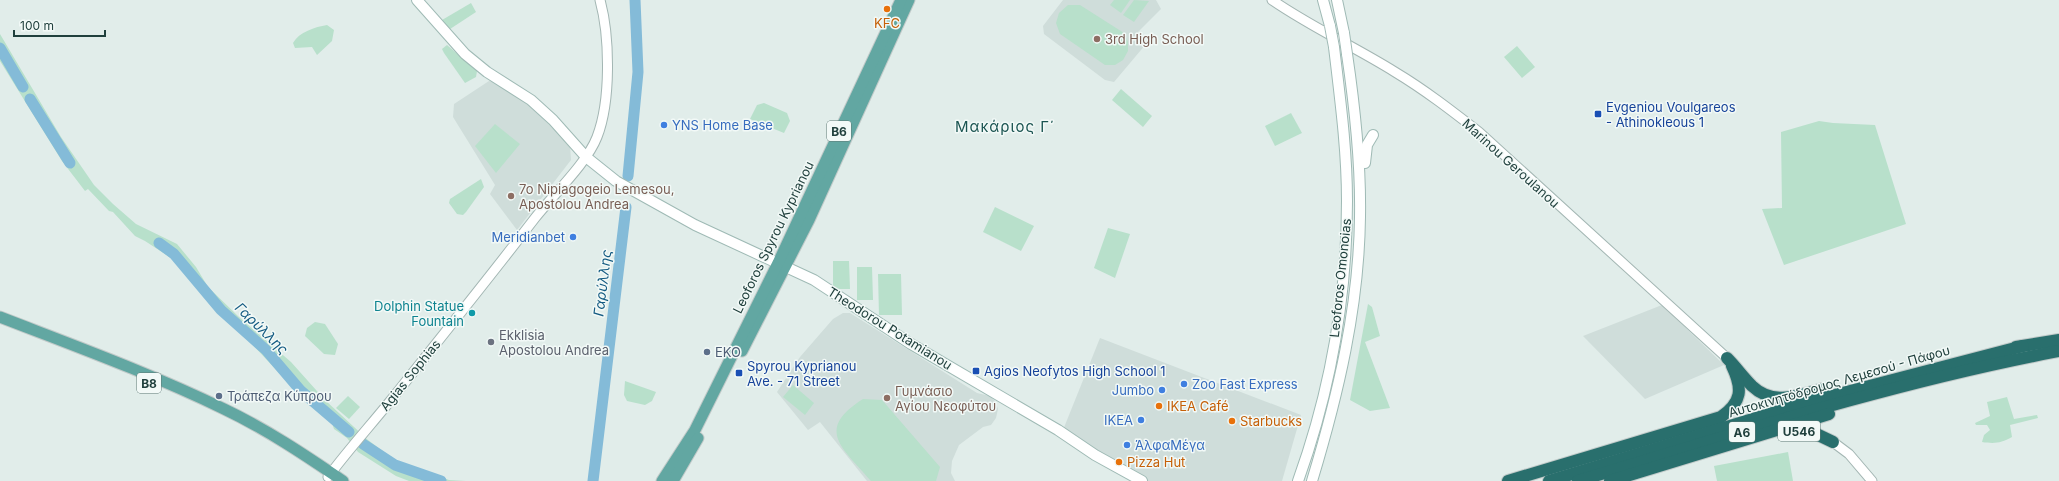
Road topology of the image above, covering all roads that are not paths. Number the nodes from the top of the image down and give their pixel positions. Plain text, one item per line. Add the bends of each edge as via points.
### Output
1 (417, 0) edge
2 (600, 0) edge
3 (901, 0) edge
4 (909, 0) edge
5 (1272, 0) edge
6 (1323, 0) edge
7 (1337, 0) edge
8 (1373, 135) dead end
9 (586, 156) junction
10 (1360, 196) junction
11 (782, 264) junction
12 (0, 317) edge
13 (0, 322) edge
14 (2059, 340) edge
15 (2023, 346) junction
16 (2059, 351) edge
17 (1728, 358) junction
18 (1907, 385) junction
19 (1812, 401) junction
20 (246, 426) junction
21 (1689, 428) junction
22 (1763, 436) junction
23 (1833, 442) joint
24 (1095, 455) junction
25 (331, 477) edge
26 (343, 481) edge
27 (662, 481) edge
28 (673, 481) edge
29 (1132, 481) edge
30 (1142, 481) edge
31 (1298, 481) edge
32 (1312, 481) edge
33 (1508, 481) edge
34 (1549, 481) edge
35 (1578, 481) edge
36 (1610, 481) edge
37 (1872, 481) edge

1 - 9 main road, Theodorou Potamianou via 465,54 487,72 531,100
2 - 9 street, Agias Sophias via 606,21 607,100 597,138
3 - 11 main road, Leoforos Spyrou Kyprianou / B6
4 - 11 main road, Leoforos Spyrou Kyprianou / B6 via 810,220
5 - 17 street, Marinou Geroulanou via 1294,16 1394,71 1479,132
6 - 31 main road, Leoforos Omonoias, bridge via 1334,46 1344,154 1347,200 1346,251 1328,375
7 - 10 main road, Leoforos Omonoias, bridge via 1358,138
8 - 10 main road via 1365,152 1364,185
9 - 11 main road, Theodorou Potamianou via 616,181 666,211
9 - 25 street, Agias Sophias via 350,448
10 - 32 main road, Leoforos Omonoias via 1357,265 1350,330 1339,387
11 - 24 main road, Theodorou Potamianou via 814,280 912,344 1058,430
11 - 27 main road, Leoforos Spyrou Kyprianou / B6 via 695,430
11 - 28 main road, Leoforos Spyrou Kyprianou / B6 via 702,430
12 - 20 main road via 175,388
13 - 20 main road, B8
14 - 15 highway, A6
15 - 17 highway via 1964,354 1790,398 1775,399 1757,390
15 - 19 highway, Αυτοκινητόδρομος Λεμεσού - Πάφου / A6
16 - 18 highway, Αυτοκινητόδρομος Λεμεσού - Πάφου / A6
17 - 21 highway via 1736,374 1738,400 1732,409 1721,417
18 - 22 highway via 1855,406
18 - 35 highway, Αυτοκινητόδρομος Λεμεσού - Πάφου / A6 via 1850,399
19 - 21 highway
19 - 34 highway, Αυτοκινητόδρομος Λεμεσού - Πάφου / A6
20 - 25 main road, B8
21 - 33 highway
22 - 23 highway, U546 via 1810,431
22 - 36 highway
23 - 37 street, U546 via 1849,454
24 - 29 main road, Theodorou Potamianou via 1100,461
24 - 30 main road, Theodorou Potamianou
25 - 26 main road

